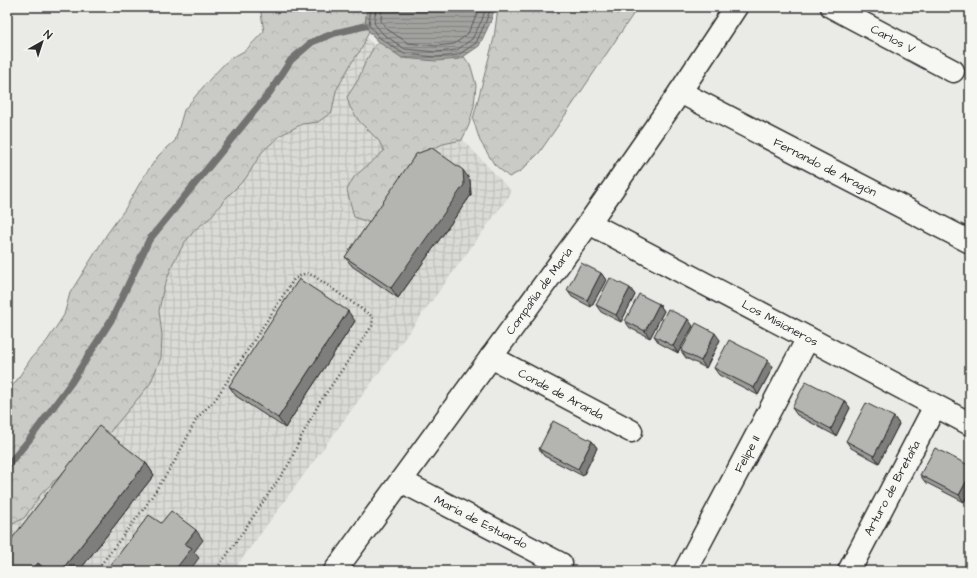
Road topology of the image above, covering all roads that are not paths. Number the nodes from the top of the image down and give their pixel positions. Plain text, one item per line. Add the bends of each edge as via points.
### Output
1 (736, 7) edge
2 (832, 7) edge
3 (953, 71) dead end
4 (680, 92) junction
5 (589, 223) junction
6 (970, 242) edge
7 (808, 338) junction
8 (491, 357) junction
9 (935, 406) junction
10 (970, 424) edge
11 (631, 431) dead end
12 (401, 480) junction
13 (561, 564) dead end
14 (335, 571) edge
15 (685, 571) edge
16 (849, 571) edge

1 - 4 street, Compañía de María
2 - 3 street, Carlos V
4 - 5 street, Compañía de María
4 - 6 street, Fernando de Aragón
5 - 7 street, Los Misioneros
5 - 8 street, Compañía de María
7 - 9 street, Los Misioneros
7 - 15 street, Felipe II
8 - 11 street, Conde de Aranda
8 - 12 street, Compañía de María
9 - 10 street, Los Misioneros
9 - 16 street, Arturo de Bretaña
12 - 13 street, María de Estuardo
12 - 14 street, Compañía de María

